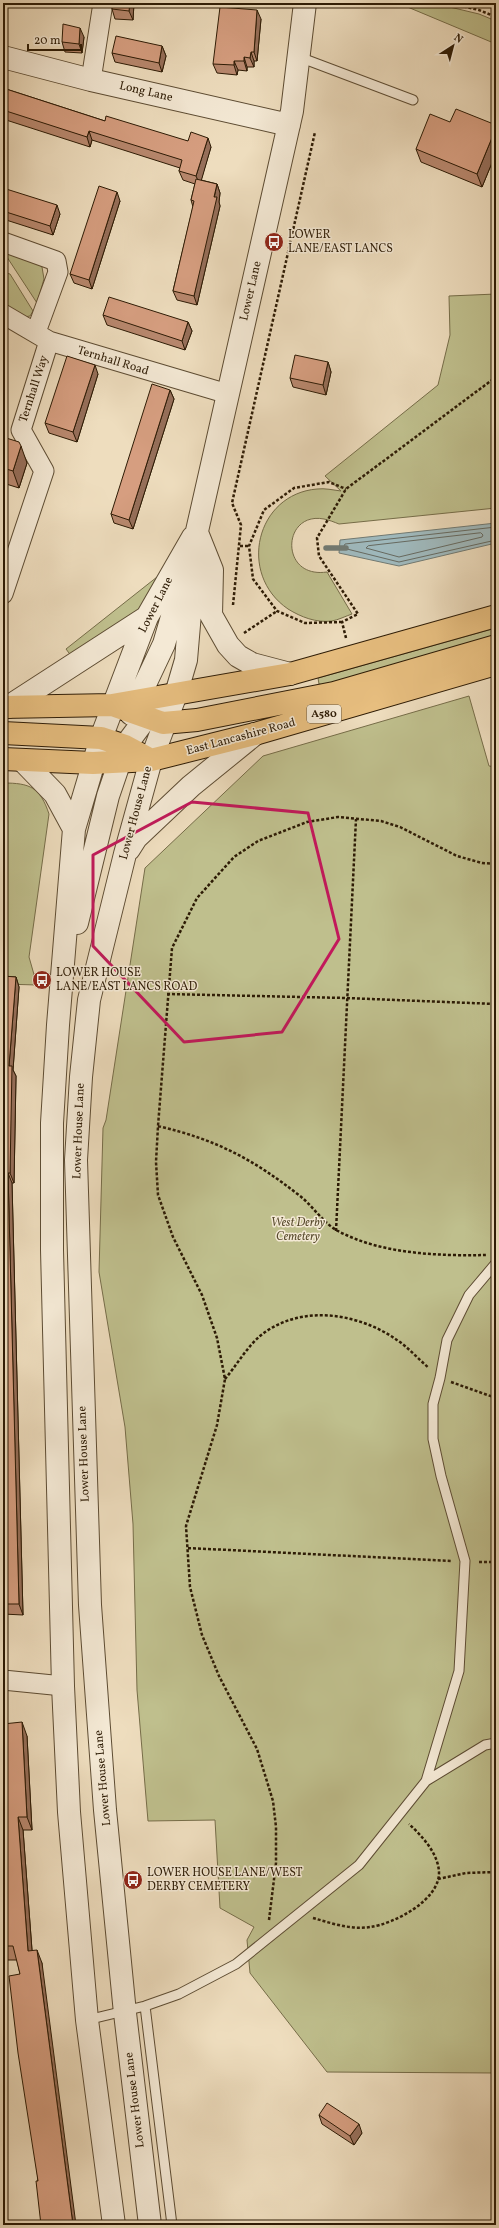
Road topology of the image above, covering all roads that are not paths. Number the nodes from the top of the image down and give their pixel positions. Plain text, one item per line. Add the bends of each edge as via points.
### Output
1 (102, 3) edge
2 (305, 3) edge
3 (3, 56) edge
4 (299, 56) junction
5 (92, 80) junction
6 (413, 100) dead end
7 (289, 125) junction
8 (3, 242) edge
9 (3, 314) edge
10 (42, 336) junction
11 (228, 394) junction
12 (197, 531) junction
13 (3, 594) edge
14 (496, 616) edge
15 (147, 617) junction
16 (496, 646) edge
17 (496, 664) edge
18 (290, 674) junction
19 (176, 694) junction
20 (5, 707) edge
21 (138, 712) junction
22 (3, 733) edge
23 (255, 734) junction
24 (116, 747) junction
25 (13, 760) edge
26 (151, 760) junction
27 (93, 763) junction
28 (74, 829) junction
29 (125, 854) junction
30 (61, 989) junction
31 (496, 1262) edge
32 (3, 1680) edge
33 (63, 1686) junction
34 (496, 1743) edge
35 (426, 1781) junction
36 (135, 2010) junction
37 (87, 2020) junction
38 (114, 2225) edge
39 (150, 2225) edge
40 (172, 2225) edge

1 - 5 street
2 - 4 street, Lower Lane
3 - 5 street, Long Lane
4 - 6 lane
4 - 7 street, Lower Lane
5 - 7 street, Long Lane
7 - 11 street, Lower Lane
8 - 10 street, Ternhall Way via 56,261 58,272
9 - 10 street, Ternhall Road
10 - 11 street, Ternhall Road
10 - 13 street, Ternhall Way via 21,430 44,471
11 - 12 street, Lower Lane
12 - 15 street, Lower Lane
12 - 18 street via 212,570 211,615 228,645 238,656 252,664
12 - 19 street, Lower Lane via 186,660
12 - 21 street via 164,644
14 - 18 highway
15 - 20 street
15 - 21 street, Lower Lane
16 - 21 highway via 334,693 197,720
17 - 23 highway, East Lancashire Road / A580
18 - 19 highway
19 - 21 highway
19 - 21 street, Lower House Lane
20 - 21 highway
21 - 24 street, Lower House Lane
21 - 24 street
21 - 26 street, Lower House Lane
22 - 24 highway
23 - 26 highway, East Lancashire Road / A580
23 - 29 street via 191,786 136,838
24 - 26 highway
24 - 27 highway
24 - 30 street, Lower House Lane via 108,796
25 - 27 highway
25 - 28 street via 55,794
26 - 29 street, Lower House Lane
27 - 28 street, Lower House Lane
28 - 30 street, Lower House Lane
29 - 36 street, Lower House Lane via 89,1000 76,1160 90,1605 105,1810
30 - 33 street, Lower House Lane via 52,1123 52,1250
31 - 35 lane via 469,1295 447,1340 433,1404 433,1439 465,1561 459,1671
32 - 33 street
33 - 37 street, Lower House Lane via 69,1812
34 - 35 lane via 485,1745
35 - 36 lane via 359,1865 269,1939 236,1964 179,1994
36 - 37 lane
36 - 39 street, Lower House Lane
36 - 40 lane
37 - 38 street, Lower House Lane

